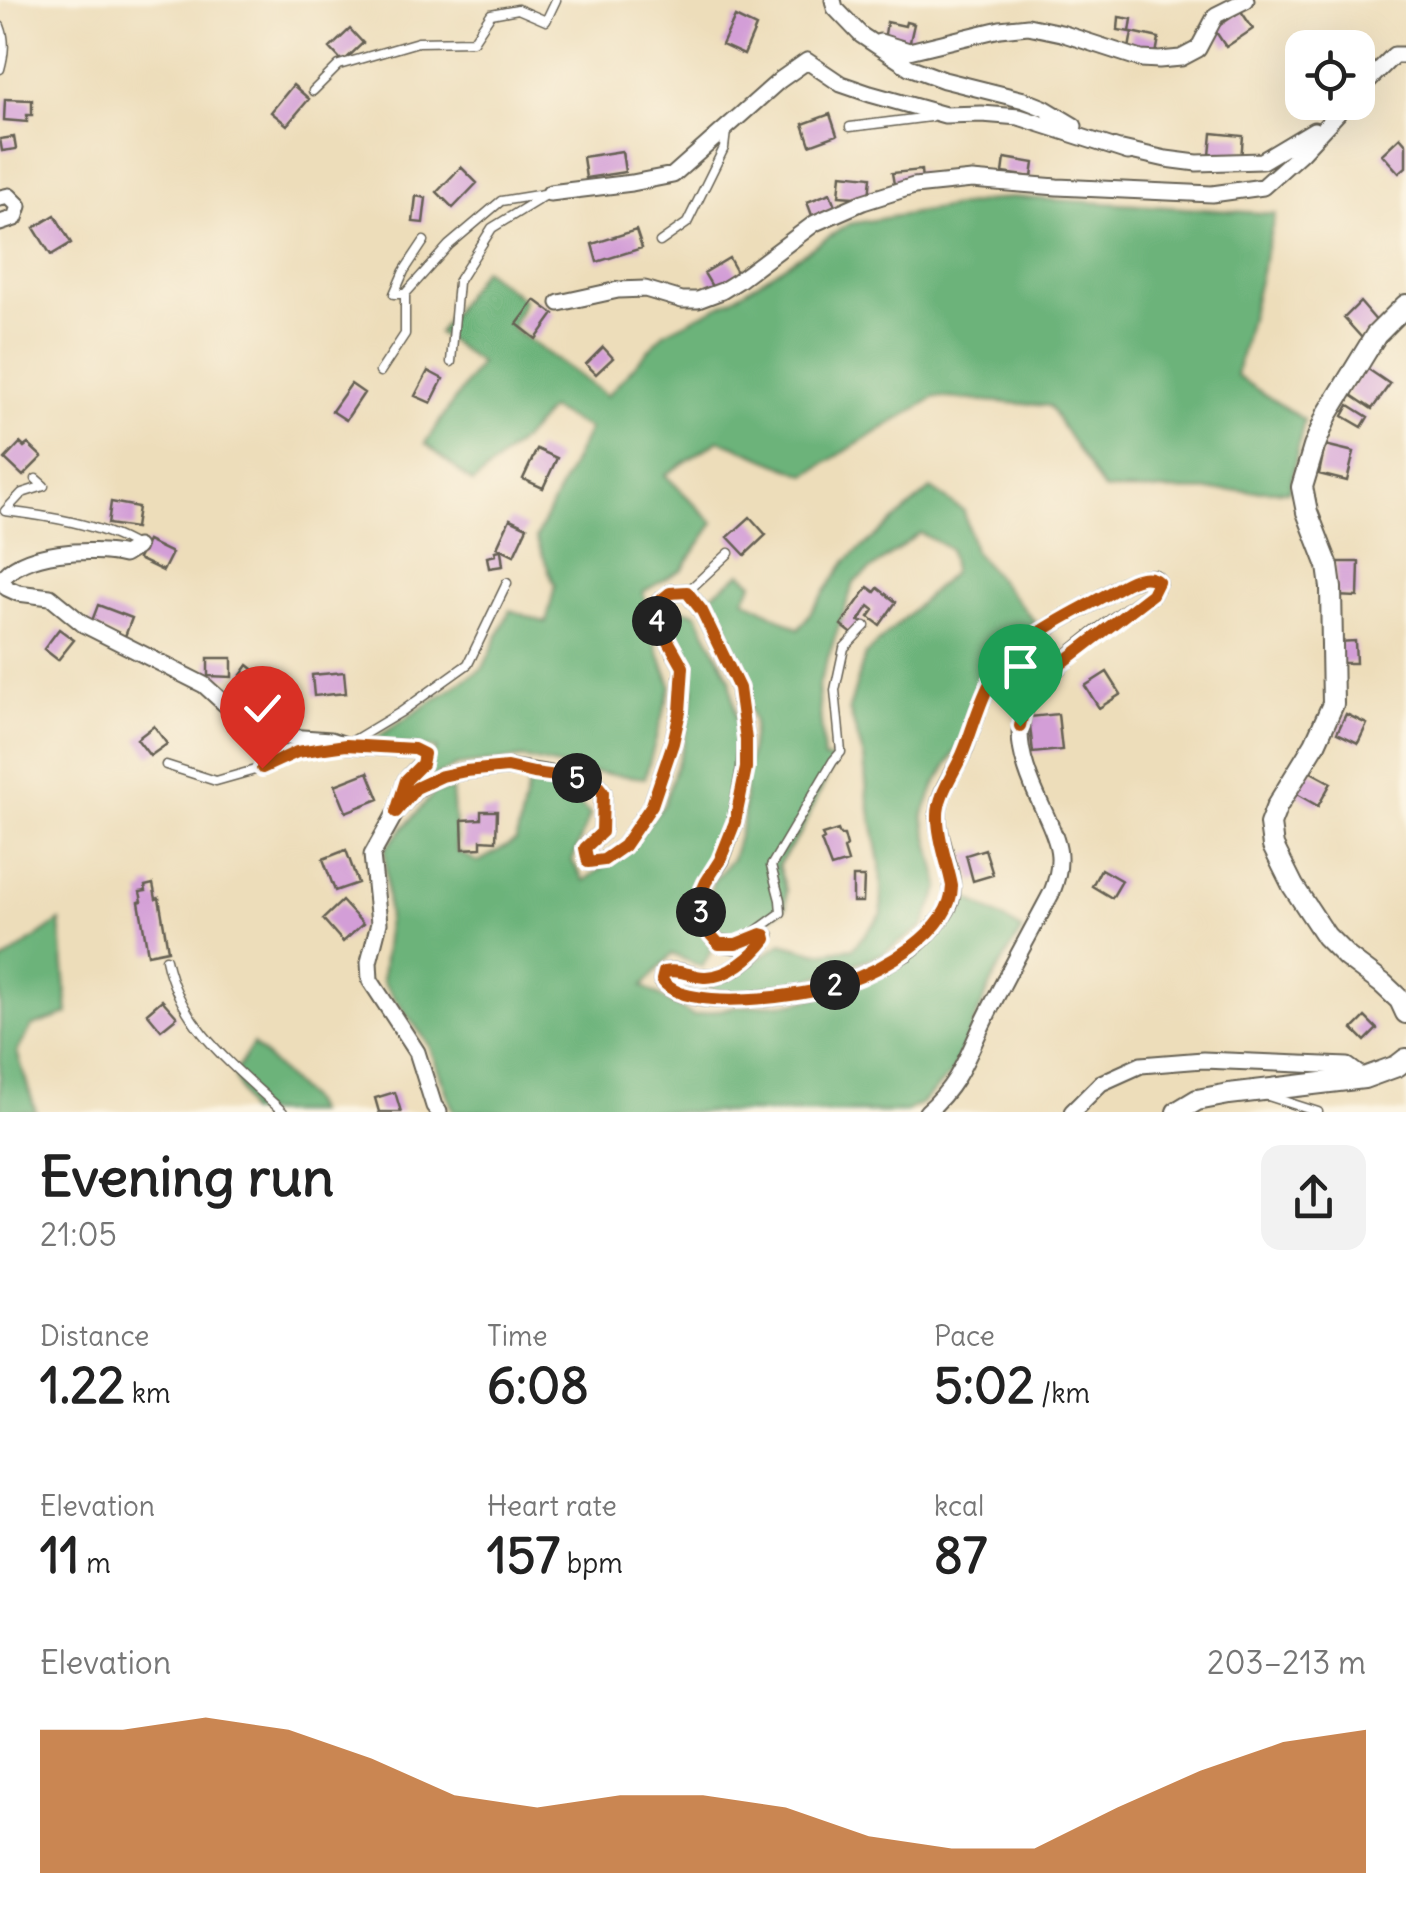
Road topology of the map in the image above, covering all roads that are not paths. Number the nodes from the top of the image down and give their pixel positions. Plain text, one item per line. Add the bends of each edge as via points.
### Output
1 (556, 0) edge
2 (832, 0) edge
3 (1246, 0) edge
4 (0, 26) edge
5 (861, 35) junction
6 (1406, 54) edge
7 (0, 69) edge
8 (1375, 74) edge
9 (313, 92) dead end
10 (945, 116) junction
11 (1326, 120) edge
12 (1332, 120) edge
13 (727, 126) junction
14 (850, 127) dead end
15 (1128, 152) junction
16 (550, 193) junction
17 (0, 198) edge
18 (0, 223) edge
19 (424, 241) dead end
20 (660, 242) dead end
21 (405, 294) junction
22 (558, 304) dead end
23 (1406, 305) edge
24 (450, 362) dead end
25 (380, 372) dead end
26 (36, 479) dead end
27 (137, 547) joint
28 (730, 553) dead end
29 (507, 583) dead end
30 (687, 592) junction
31 (866, 626) dead end
32 (346, 745) junction
33 (166, 765) dead end
34 (396, 812) junction
35 (736, 944) junction
36 (166, 959) dead end
37 (1406, 1012) edge
38 (1406, 1059) edge
39 (1364, 1078) junction
40 (1254, 1091) junction
41 (283, 1112) edge
42 (439, 1112) edge
43 (928, 1112) edge
44 (1072, 1112) edge
45 (1178, 1112) edge
46 (1318, 1112) edge

1 - 9 lane via 546,21 518,8 492,14 473,41 418,42 339,64
2 - 5 street
3 - 5 street via 1216,15 1198,48 1160,60 1028,26 909,51
4 - 7 lane
5 - 15 street via 909,67 1034,104
6 - 8 street via 1394,55
10 - 13 street via 841,84 807,61
10 - 14 lane
10 - 15 street via 1019,116
11 - 15 street via 1262,161 1198,163
12 - 22 street via 1263,187 1212,194 972,180 914,186 815,223 738,281 698,300 645,289
13 - 16 street via 673,175
13 - 20 lane via 724,148 686,223
16 - 21 lane via 501,202 448,245
16 - 24 lane via 492,228 458,282
17 - 18 street via 9,196 19,206 15,218
19 - 21 lane via 394,294
21 - 25 lane via 405,334
23 - 37 street via 1376,335 1336,399 1302,487 1328,566 1333,704 1270,824 1273,846 1326,936
26 - 27 lane via 44,486 22,494 5,511 120,536
27 - 32 street via 124,555 106,550 44,556 2,580 18,593 50,597 84,624 204,685 259,735
28 - 30 lane
29 - 32 lane via 468,664
30 - 34 street via 660,601 656,619 683,667 680,712 652,805 624,846 604,860 586,858 585,848 602,832 603,792 594,781 507,767 442,776 416,788
30 - 35 street via 702,611 743,706 746,768 735,822 698,900 710,934 719,944
31 - 35 lane via 844,648 836,690 841,752 771,866 781,914
32 - 33 lane via 297,752 216,781
32 - 34 street via 424,754
34 - 42 street via 372,854 379,924 370,980 417,1052
35 - 43 street via 766,936 729,971 706,978 664,972 664,984 707,999 765,998 842,984 906,952 948,908 952,886 939,803 990,683 1006,660 1048,627 1121,586 1154,578 1152,594 1048,674 1025,704 1023,752 1052,828 1060,872 966,1064
36 - 41 lane via 184,1010
38 - 39 street
39 - 40 street
39 - 44 street via 1348,1066 1203,1060 1141,1065 1101,1083
40 - 45 street via 1197,1100
40 - 46 lane

